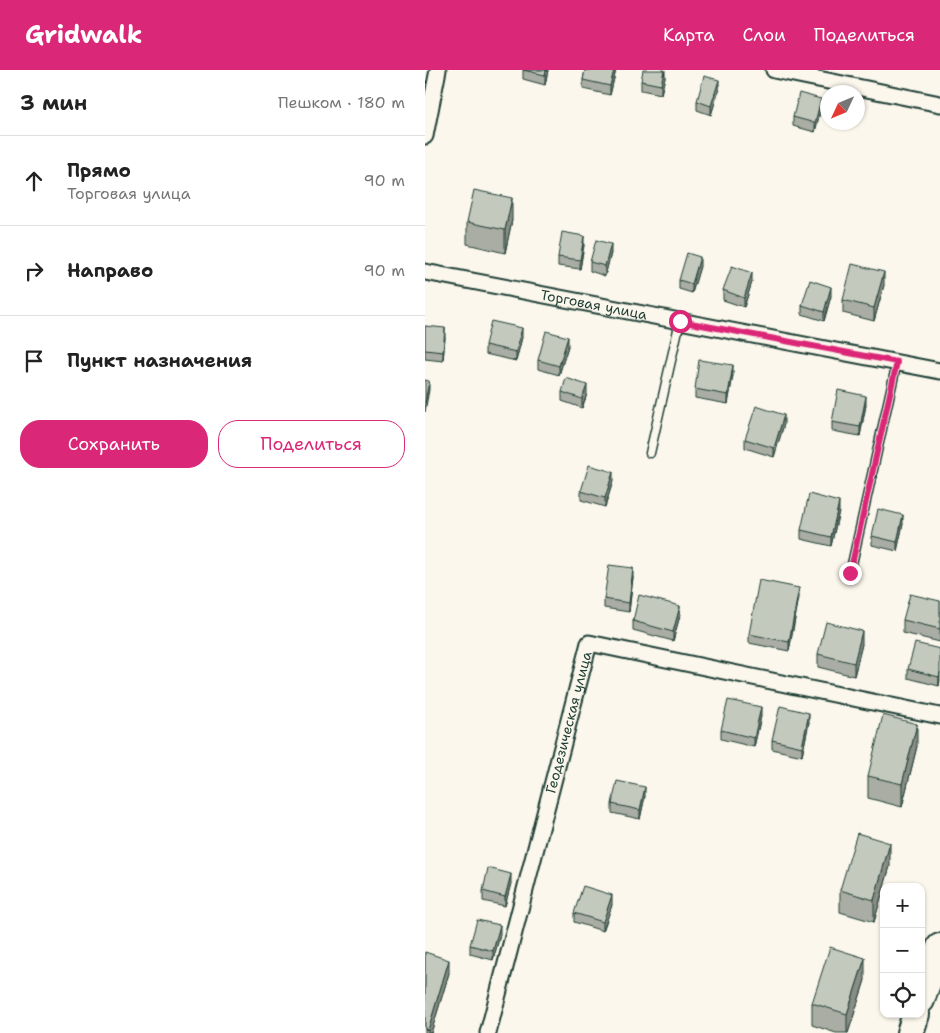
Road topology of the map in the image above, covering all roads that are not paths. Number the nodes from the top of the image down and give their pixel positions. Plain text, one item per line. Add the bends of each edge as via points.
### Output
1 (438, 70) edge
2 (773, 70) edge
3 (840, 77) edge
4 (940, 104) edge
5 (425, 136) edge
6 (425, 272) edge
7 (680, 321) junction
8 (897, 362) junction
9 (940, 370) edge
10 (650, 453) dead end
11 (850, 573) dead end
12 (940, 716) edge
13 (940, 948) edge
14 (925, 989) edge
15 (915, 1018) edge
16 (488, 1033) edge
17 (910, 1033) edge

1 - 5 street
2 - 3 street
3 - 4 street
6 - 7 street, Торговая улица
7 - 8 street, Торговая улица
7 - 10 lane
8 - 9 street, Торговая улица
8 - 11 lane
12 - 16 street, Геодезическая улица via 589,642
13 - 14 highway
15 - 17 highway

